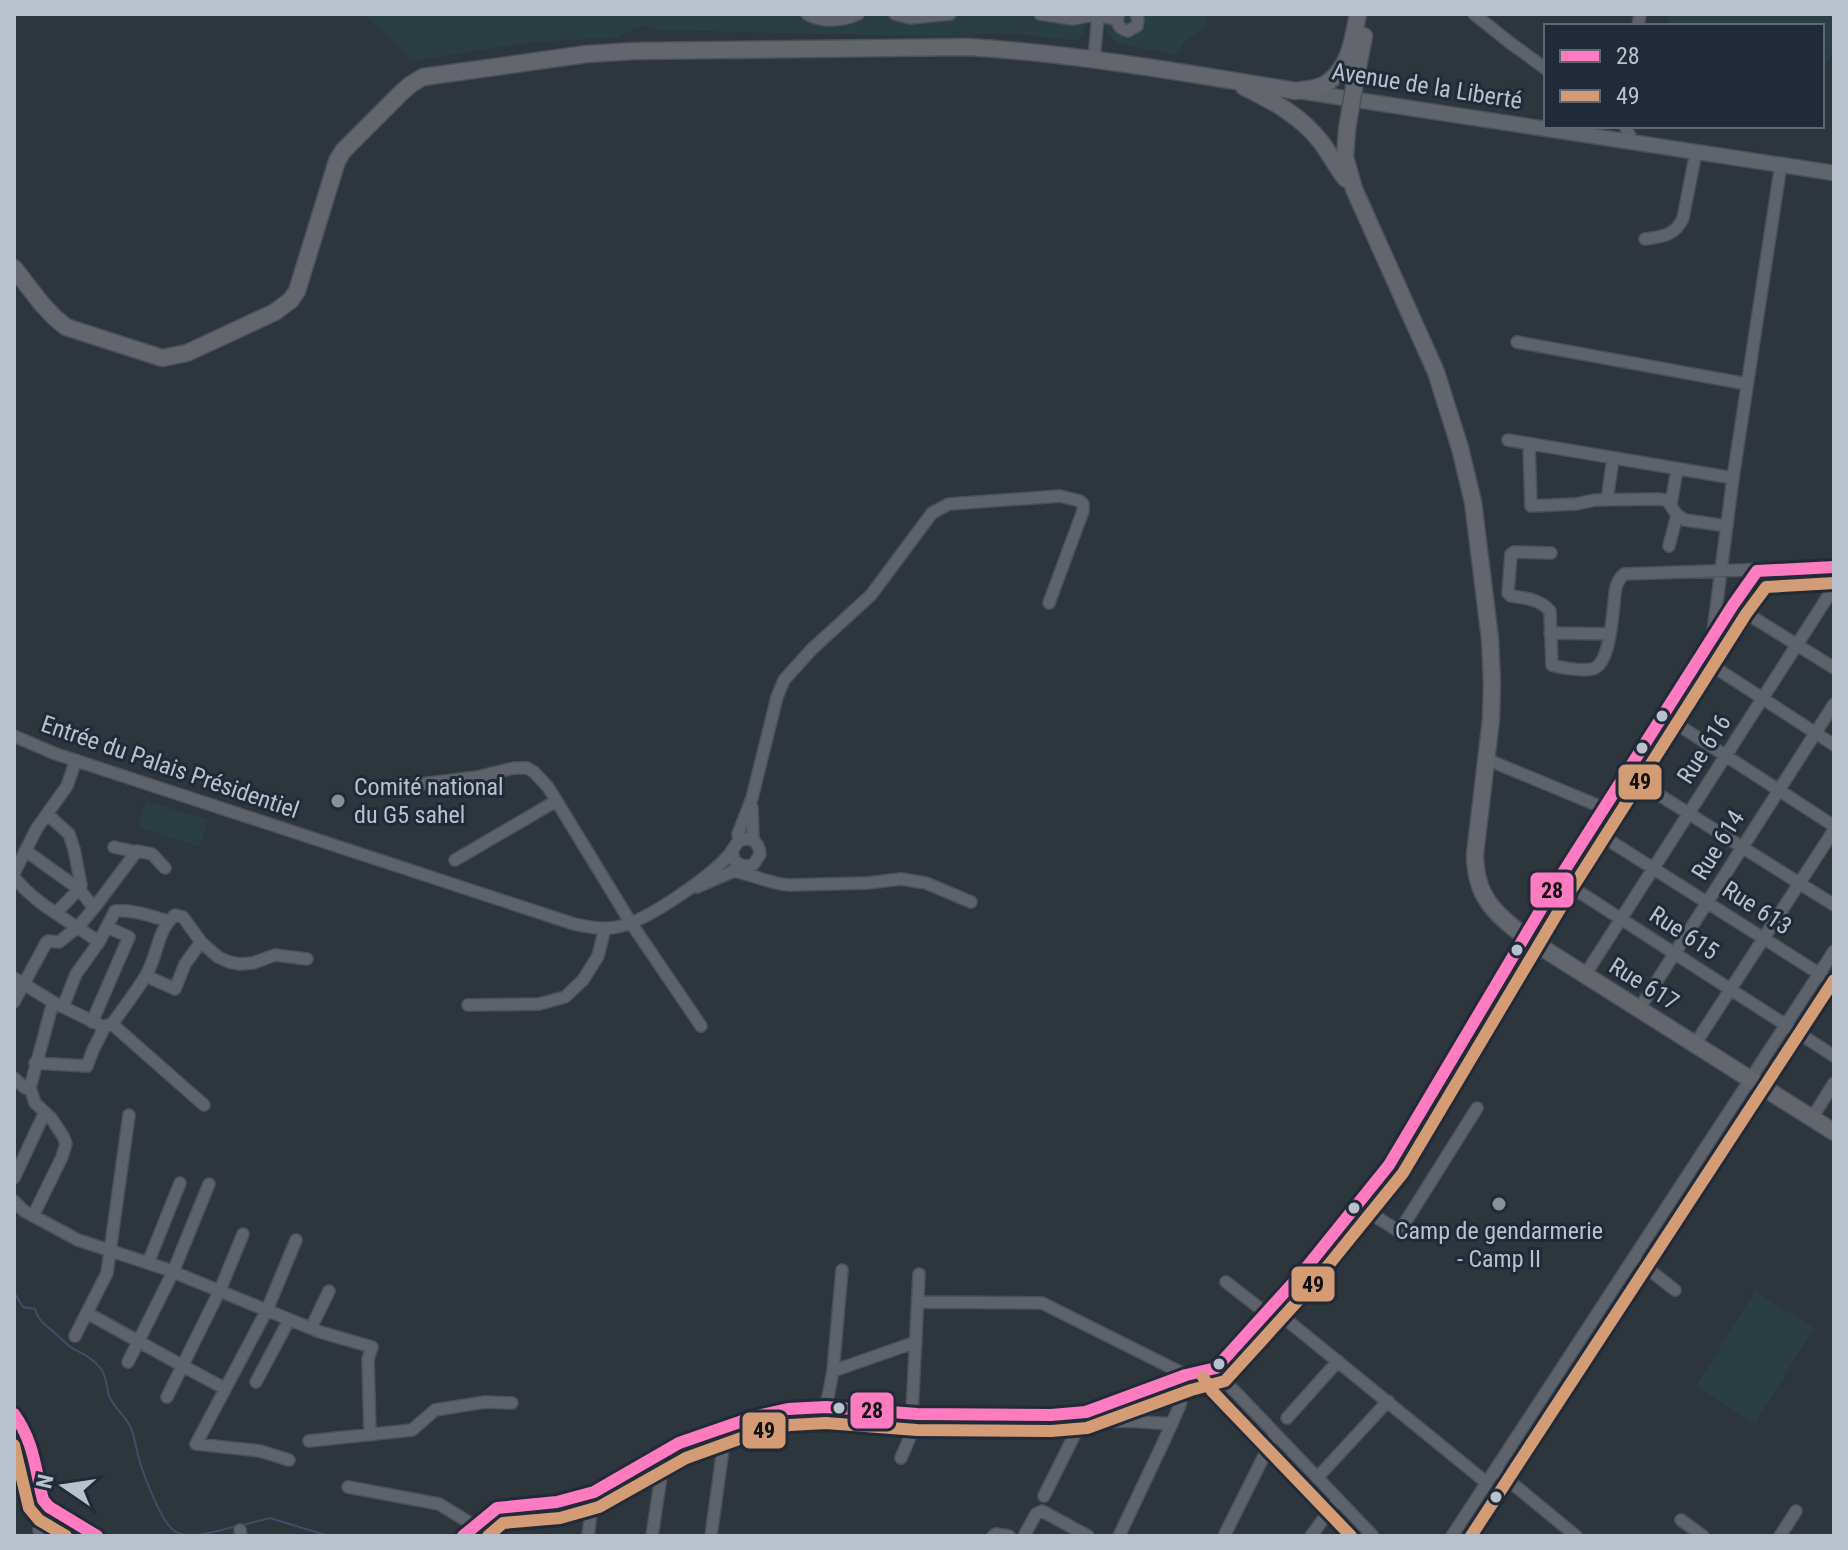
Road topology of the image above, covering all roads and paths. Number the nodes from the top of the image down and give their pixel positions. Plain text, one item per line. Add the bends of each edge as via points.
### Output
1 (807, 14) edge
2 (858, 14) edge
3 (895, 14) edge
4 (950, 14) edge
5 (1040, 14) edge
6 (1136, 14) edge
7 (1474, 14) edge
8 (1098, 16) edge
9 (1118, 16) edge
10 (1365, 16) edge
11 (1094, 59) junction
12 (1544, 68) edge
13 (1228, 80) junction
14 (1296, 91) junction
15 (1544, 124) edge
16 (1573, 128) edge
17 (1629, 131) edge
18 (1603, 132) edge
19 (1696, 152) junction
20 (1781, 164) junction
21 (1834, 173) edge
22 (1354, 189) junction
23 (1645, 239) dead end
24 (14, 268) edge
25 (1517, 342) dead end
26 (1747, 384) junction
27 (1508, 440) dead end
28 (1529, 444) junction
29 (1613, 458) junction
30 (1677, 469) junction
31 (1733, 478) junction
32 (1607, 500) junction
33 (1674, 509) junction
34 (1727, 526) junction
35 (1669, 546) dead end
36 (1551, 553) dead end
37 (1834, 567) edge
38 (1757, 571) junction
39 (1722, 572) junction
40 (1834, 588) edge
41 (1049, 603) dead end
42 (1733, 605) junction
43 (1550, 633) junction
44 (1610, 634) junction
45 (1713, 637) junction
46 (1797, 645) junction
47 (1699, 657) junction
48 (1834, 668) edge
49 (1762, 699) junction
50 (1834, 704) edge
51 (1663, 715) junction
52 (1816, 733) junction
53 (14, 736) edge
54 (1834, 745) edge
55 (1726, 756) junction
56 (1486, 759) junction
57 (76, 760) junction
58 (1626, 774) junction
59 (421, 784) dead end
60 (1779, 790) junction
61 (752, 798) junction
62 (556, 801) junction
63 (1604, 808) junction
64 (1689, 813) junction
65 (47, 814) junction
66 (1834, 828) edge
67 (1591, 829) junction
68 (753, 840) junction
69 (736, 845) junction
70 (114, 847) dead end
71 (1742, 847) junction
72 (26, 851) junction
73 (136, 852) junction
74 (760, 854) junction
75 (455, 860) dead end
76 (746, 867) junction
77 (165, 868) dead end
78 (1653, 868) junction
79 (733, 871) junction
80 (14, 875) edge
81 (1559, 879) junction
82 (1799, 883) junction
83 (776, 884) junction
84 (79, 889) junction
85 (675, 898) junction
86 (971, 902) dead end
87 (1707, 902) junction
88 (1834, 905) edge
89 (94, 908) junction
90 (57, 912) junction
91 (1621, 919) junction
92 (168, 921) junction
93 (631, 923) junction
94 (78, 927) junction
95 (107, 927) junction
96 (605, 928) junction
97 (1525, 937) junction
98 (1763, 938) junction
99 (99, 942) junction
100 (201, 942) junction
101 (1834, 951) edge
102 (1675, 953) junction
103 (307, 959) dead end
104 (1819, 973) junction
105 (1585, 975) junction
106 (146, 976) junction
107 (19, 981) edge
108 (1834, 983) edge
109 (1730, 989) junction
110 (14, 1002) edge
111 (58, 1005) junction
112 (468, 1005) dead end
113 (1639, 1009) junction
114 (92, 1022) junction
115 (108, 1025) junction
116 (1786, 1025) junction
117 (701, 1026) dead end
118 (1695, 1044) junction
119 (1834, 1056) edge
120 (35, 1063) junction
121 (14, 1078) edge
122 (1751, 1079) junction
123 (1834, 1083) edge
124 (30, 1088) junction
125 (204, 1105) dead end
126 (1477, 1108) dead end
127 (45, 1112) junction
128 (129, 1115) dead end
129 (1812, 1118) junction
130 (1834, 1132) edge
131 (14, 1178) edge
132 (180, 1183) dead end
133 (209, 1184) dead end
134 (14, 1201) edge
135 (1357, 1205) junction
136 (33, 1216) junction
137 (243, 1234) dead end
138 (296, 1240) dead end
139 (110, 1250) junction
140 (1634, 1258) junction
141 (148, 1263) junction
142 (842, 1270) dead end
143 (173, 1272) junction
144 (919, 1274) dead end
145 (1226, 1282) dead end
146 (220, 1290) junction
147 (1675, 1290) dead end
148 (329, 1291) dead end
149 (918, 1302) junction
150 (267, 1310) junction
151 (1269, 1311) junction
152 (87, 1313) junction
153 (289, 1320) junction
154 (311, 1328) junction
155 (75, 1336) dead end
156 (139, 1340) junction
157 (916, 1342) junction
158 (1338, 1361) junction
159 (128, 1362) dead end
160 (181, 1366) junction
161 (1216, 1368) junction
162 (833, 1371) junction
163 (1186, 1375) junction
164 (256, 1382) dead end
165 (224, 1388) junction
166 (167, 1397) dead end
167 (1388, 1401) junction
168 (512, 1403) dead end
169 (826, 1407) junction
170 (14, 1414) edge
171 (914, 1414) junction
172 (1084, 1417) junction
173 (1287, 1418) dead end
174 (1172, 1424) junction
175 (726, 1427) junction
176 (1275, 1434) junction
177 (370, 1435) junction
178 (309, 1441) dead end
179 (665, 1450) junction
180 (901, 1458) dead end
181 (289, 1460) dead end
182 (1496, 1470) junction
183 (1317, 1478) junction
184 (1487, 1483) junction
185 (348, 1487) dead end
186 (594, 1492) junction
187 (1044, 1496) dead end
188 (1337, 1500) junction
189 (1796, 1511) dead end
190 (1681, 1520) dead end
191 (475, 1526) junction
192 (91, 1535) edge
193 (463, 1536) edge
194 (588, 1536) edge
195 (652, 1536) edge
196 (711, 1536) edge
197 (993, 1536) edge
198 (1009, 1536) edge
199 (1024, 1536) edge
200 (1088, 1536) edge
201 (1119, 1536) edge
202 (1224, 1536) edge
203 (1311, 1536) edge
204 (1373, 1536) edge
205 (1452, 1536) edge
206 (1576, 1536) edge
207 (1703, 1536) edge
208 (1780, 1536) edge

1 - 2 street via 826,20
3 - 4 street
5 - 8 street
6 - 9 street via 1137,26 1128,31 1119,26
7 - 12 street
8 - 9 street
8 - 11 street
10 - 14 highway via 1347,59 1328,83
10 - 22 highway, bridge via 1345,157
11 - 13 highway
11 - 24 highway via 968,47 688,49 587,54 423,77 337,161 291,300 169,358 66,327
13 - 14 highway, Avenue de la Liberté
13 - 22 highway via 1299,120 1321,141
14 - 15 main road, Avenue de la Liberté
16 - 18 main road, Avenue de la Liberté
17 - 18 main road, Avenue de la Liberté
17 - 19 main road, Avenue de la Liberté
19 - 20 main road, Avenue de la Liberté
19 - 23 street via 1679,228
20 - 21 main road, Avenue de la Liberté
20 - 26 street
22 - 56 highway, Rue 617 via 1436,372 1473,502 1490,639
25 - 26 street
26 - 31 street
27 - 28 street
28 - 29 street
28 - 32 street via 1531,506
29 - 30 street
29 - 32 street
30 - 31 street
30 - 33 street
31 - 34 street
32 - 33 street via 1667,500
33 - 34 street via 1685,520
33 - 35 street
34 - 39 street
36 - 43 street via 1511,554 1508,593 1547,607
37 - 38 street
38 - 39 street
38 - 42 street
39 - 44 street via 1624,574 1617,582
39 - 45 street
40 - 46 street, Rue 616
41 - 61 street via 1083,511 1080,501 1060,496 949,504 932,513 871,595 784,680
42 - 45 street
42 - 46 street
43 - 44 street
43 - 44 street via 1552,665 1590,670 1602,662
45 - 47 street
46 - 48 street
46 - 49 street, Rue 616
47 - 49 street
47 - 51 street
49 - 52 street
49 - 55 street, Rue 616
50 - 52 street, Rue 614
51 - 55 street
51 - 58 street
52 - 54 street
52 - 60 street, Rue 614
53 - 57 street, Entrée du Palais Présidentiel
55 - 60 street
55 - 64 street, Rue 616
56 - 63 street
56 - 97 highway, Rue 617 via 1475,868 1486,901
57 - 65 street via 67,786
57 - 96 street, Entrée du Palais Présidentiel via 574,924
58 - 63 street
58 - 64 street
59 - 62 street via 527,768
60 - 66 street
60 - 71 street, Rue 614
61 - 68 street
61 - 69 street
62 - 75 street
62 - 93 street
63 - 67 street
64 - 71 street
64 - 78 street, Rue 616
65 - 72 street
65 - 84 street via 69,834
66 - 82 street
67 - 78 street, Rue 613
67 - 81 street
68 - 69 street
68 - 74 street
69 - 76 street via 734,860
69 - 85 street, Entrée du Palais Présidentiel
70 - 73 street
71 - 82 street
71 - 87 street, Rue 614
72 - 80 street
72 - 84 street
73 - 77 street via 152,854
73 - 89 street
74 - 76 street
74 - 83 street
76 - 79 street, Entrée du Palais Présidentiel
78 - 87 street, Rue 613
78 - 91 street, Rue 616
79 - 83 street
79 - 85 street, Entrée du Palais Présidentiel
80 - 90 street via 26,891
81 - 91 street, Rue 615
81 - 97 street
82 - 88 street
82 - 98 street
83 - 86 street via 901,879 926,883
84 - 89 street
84 - 90 street
85 - 93 street, Entrée du Palais Présidentiel
87 - 98 street, Rue 613
87 - 102 street, Rue 614
89 - 94 street
90 - 94 street
91 - 102 street, Rue 615
91 - 105 street, Rue 616
92 - 95 street via 123,910 115,911
92 - 100 street via 183,917
92 - 106 street
93 - 96 street, Entrée du Palais Présidentiel
93 - 117 street
94 - 99 street
94 - 107 street via 59,942 48,941
95 - 99 street
95 - 114 street via 129,937
96 - 112 street via 598,956 565,997 539,1004
97 - 105 highway, Rue 617
97 - 135 street via 1389,1165
98 - 104 street, Rue 613
98 - 109 street
99 - 111 street
100 - 103 street via 218,957 240,964 275,955
100 - 106 street via 175,989
101 - 104 street
102 - 109 street, Rue 615
102 - 113 street, Rue 614
104 - 108 street, Rue 613
104 - 116 street
105 - 113 highway, Rue 617
106 - 115 street
107 - 110 street
107 - 111 street
109 - 116 street, Rue 615
109 - 118 street
111 - 114 street
111 - 120 street
113 - 118 highway, Rue 617
114 - 115 street
115 - 120 street via 87,1066
115 - 125 street
116 - 119 street, Rue 615
116 - 122 street
118 - 122 highway, Rue 617
120 - 124 street
121 - 124 street
122 - 129 highway, Rue 617
122 - 140 street
123 - 129 street
124 - 127 street
126 - 135 street via 1401,1229
127 - 131 street
127 - 136 street via 66,1144
128 - 139 street
129 - 130 highway, Rue 617
132 - 141 street
133 - 143 street
134 - 136 street
135 - 151 street
136 - 139 street
137 - 146 street
138 - 150 street
139 - 141 street
139 - 152 street via 107,1273
140 - 147 street
140 - 182 street
141 - 143 street
142 - 162 street
143 - 146 street
143 - 156 street
144 - 149 street
145 - 151 street
146 - 150 street
146 - 160 street
148 - 154 street
149 - 157 street
149 - 163 street via 1042,1303
150 - 153 street
150 - 165 street
151 - 158 street
151 - 161 street
152 - 155 street
152 - 156 street
153 - 154 street
153 - 164 street
154 - 177 street via 372,1347
156 - 159 street
156 - 160 street
157 - 162 street
157 - 171 street
158 - 167 street
158 - 173 street
160 - 165 street
160 - 166 street
161 - 163 street
161 - 176 street
162 - 169 street
163 - 172 street
163 - 174 street
165 - 181 street via 196,1444
167 - 183 street
167 - 184 street
168 - 177 street via 435,1410 412,1430
169 - 171 street
169 - 175 street via 788,1409
170 - 192 street via 31,1441 43,1500
171 - 172 street
171 - 180 street
172 - 174 street
172 - 187 street
174 - 201 street
175 - 179 street
175 - 196 street
176 - 183 street
176 - 202 street
177 - 178 street
179 - 186 street
179 - 195 street
182 - 184 street
182 - 206 street
183 - 188 street
184 - 205 street
185 - 191 street via 439,1504
186 - 191 street via 497,1508
186 - 194 street
188 - 203 street
188 - 204 street
189 - 208 street
190 - 207 street
191 - 193 street
197 - 198 street
199 - 200 street via 1042,1511

